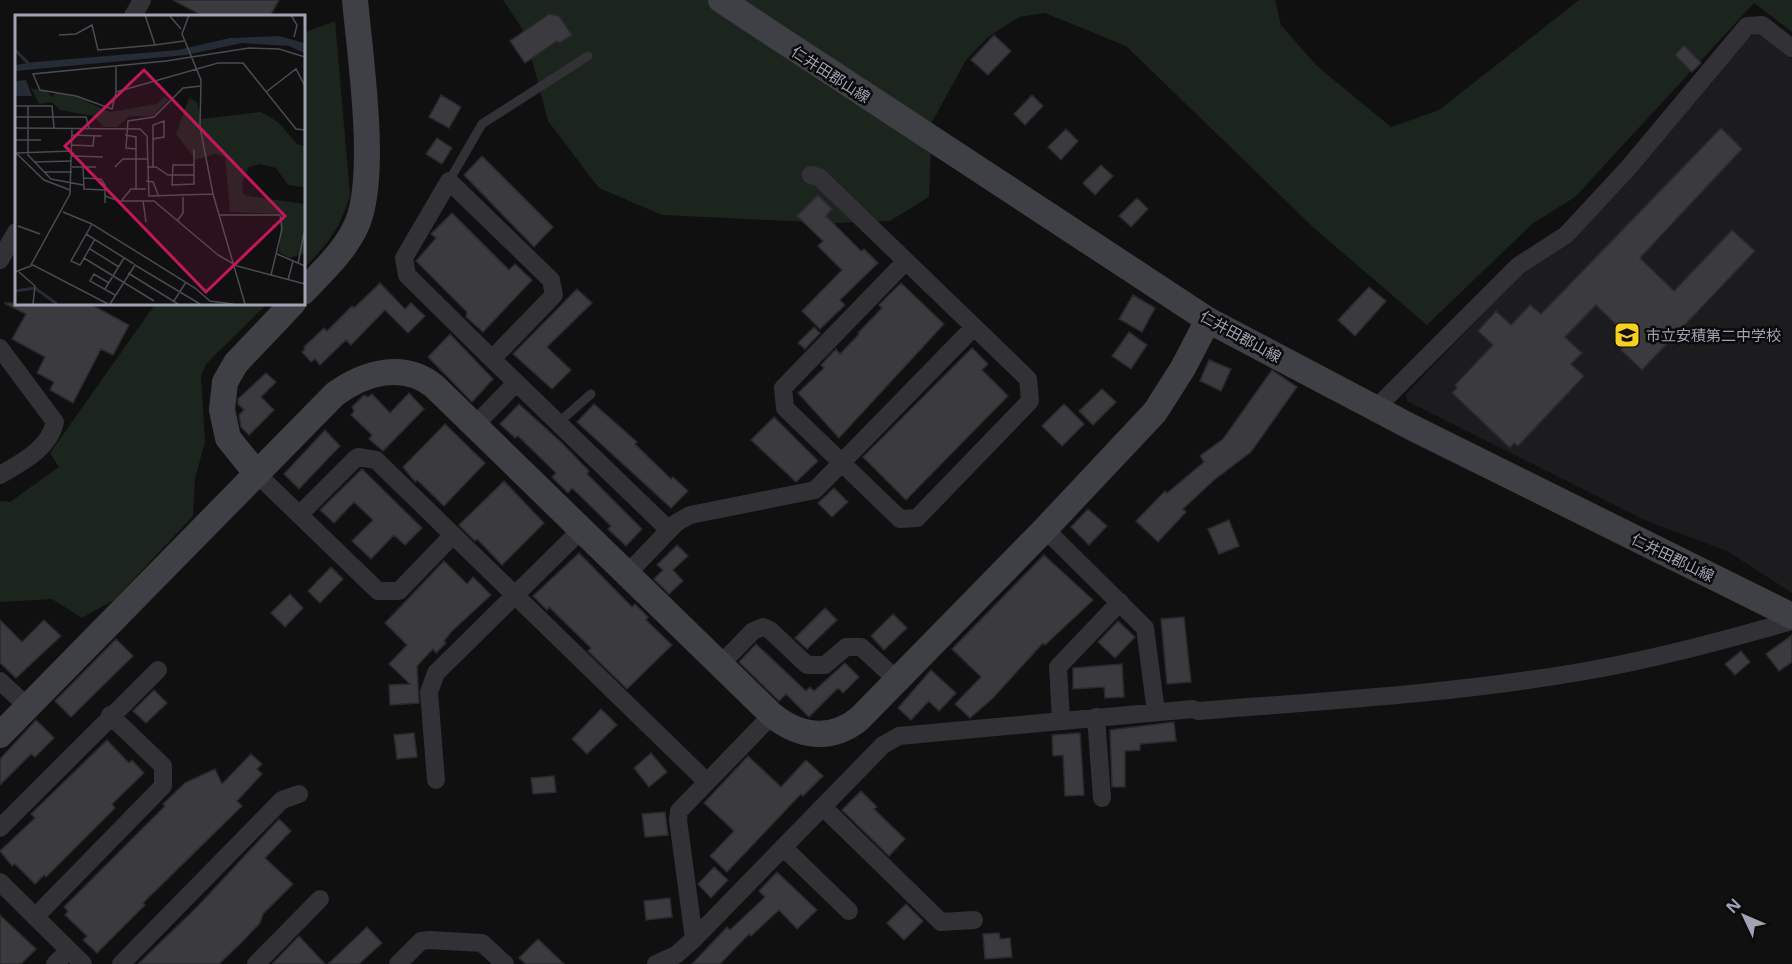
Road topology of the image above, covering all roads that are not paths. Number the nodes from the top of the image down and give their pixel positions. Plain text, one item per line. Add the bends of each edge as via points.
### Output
1 (142, 0) edge
2 (355, 0) edge
3 (721, 0) edge
4 (134, 15) edge
5 (1792, 48) edge
6 (588, 56) dead end
7 (811, 175) dead end
8 (449, 181) junction
9 (15, 234) edge
10 (0, 261) edge
11 (905, 262) junction
12 (304, 291) edge
13 (292, 304) edge
14 (1208, 320) junction
15 (974, 327) junction
16 (0, 348) edge
17 (492, 359) junction
18 (516, 383) junction
19 (591, 393) dead end
20 (1376, 408) junction
21 (558, 423) junction
22 (475, 425) junction
23 (844, 462) junction
24 (257, 474) junction
25 (0, 475) edge
26 (299, 515) junction
27 (582, 529) junction
28 (1045, 529) junction
29 (669, 530) junction
30 (453, 535) junction
31 (628, 573) junction
32 (516, 596) junction
33 (1120, 602) junction
34 (1792, 616) edge
35 (1792, 621) edge
36 (720, 665) junction
37 (158, 670) dead end
38 (897, 680) junction
39 (0, 681) edge
40 (28, 707) junction
41 (1156, 712) junction
42 (110, 715) junction
43 (772, 715) junction
44 (1096, 717) junction
45 (1060, 720) junction
46 (0, 735) edge
47 (436, 780) dead end
48 (706, 781) junction
49 (298, 794) dead end
50 (1102, 798) dead end
51 (823, 807) junction
52 (0, 828) edge
53 (783, 847) junction
54 (0, 883) edge
55 (320, 899) dead end
56 (849, 911) dead end
57 (35, 916) junction
58 (974, 920) dead end
59 (694, 939) junction
60 (69, 950) junction
61 (55, 964) edge
62 (83, 964) edge
63 (121, 964) edge
64 (256, 964) edge
65 (398, 964) edge
66 (505, 964) edge
67 (656, 964) edge

1 - 4 street
2 - 12 street via 366,185 357,224 333,260
3 - 14 street, 仁井田郡山線
5 - 20 street via 1762,25 1747,26 1566,235 1518,266
6 - 8 lane via 482,124
7 - 11 street via 819,177
8 - 17 street via 404,258 407,275
8 - 17 street via 551,280 554,295
9 - 10 street
11 - 15 street
11 - 23 street via 783,388 785,408
13 - 24 street via 236,363 225,382 222,410 228,438
14 - 20 street, 仁井田郡山線
14 - 28 street via 1155,412
15 - 23 street
15 - 23 street via 1028,379 1030,400 917,518 900,519
16 - 25 street via 55,422 53,432 39,450
17 - 18 street
18 - 21 street
18 - 22 street
19 - 21 lane
20 - 34 street, 仁井田郡山線
21 - 29 street
22 - 24 street via 425,380 404,373 373,373 335,394
22 - 27 street
23 - 29 street via 812,492 690,515
24 - 26 street
24 - 40 street
26 - 30 street via 378,591 399,591
26 - 30 street via 358,457 376,460
27 - 31 street
27 - 32 street
28 - 33 street
28 - 38 street
29 - 31 street
30 - 32 street
31 - 36 street
32 - 47 street via 434,676 429,692
32 - 48 street
33 - 41 street via 1148,632
33 - 45 street via 1058,667
35 - 41 street via 1632,662 1509,683
36 - 38 street via 763,627 807,665 825,665 846,647 861,647
36 - 43 street
37 - 42 street
38 - 43 street via 859,719 838,732 798,731
39 - 40 street
40 - 46 street
41 - 44 street
42 - 52 street
42 - 57 street via 163,766 163,786
43 - 48 street
44 - 45 street
44 - 50 street
45 - 51 street via 893,738
48 - 59 street via 678,816
49 - 63 street via 282,800
51 - 53 street
51 - 58 street via 941,922
53 - 56 street
53 - 59 street
54 - 57 street
55 - 64 street
57 - 60 street
59 - 67 street via 676,955
60 - 61 street
60 - 62 street
65 - 66 street via 421,941 429,940 482,943

